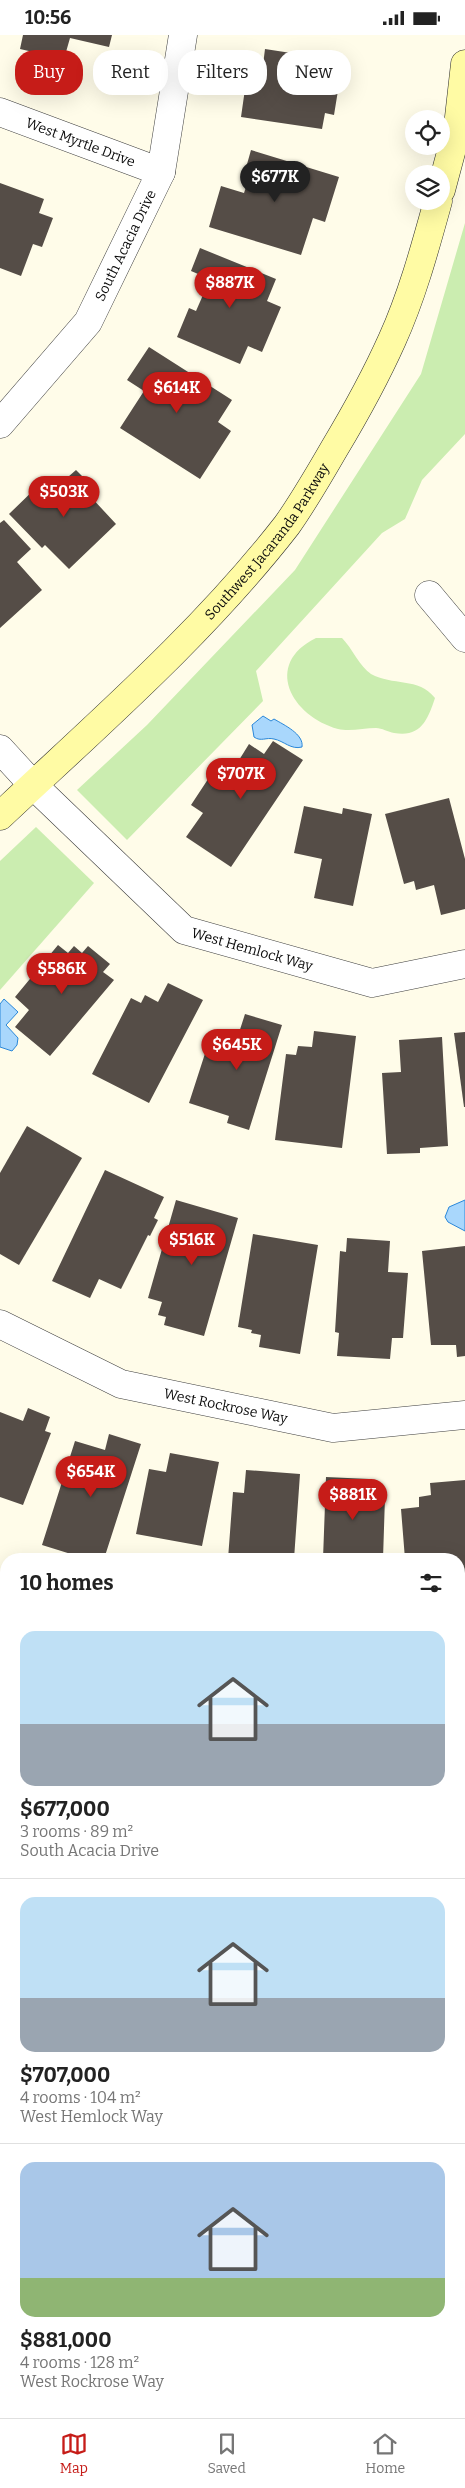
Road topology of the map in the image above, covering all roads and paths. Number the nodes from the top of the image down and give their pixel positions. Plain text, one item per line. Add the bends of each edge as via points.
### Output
1 (184, 35) edge
2 (465, 64) edge
3 (0, 112) edge
4 (448, 165) edge
5 (161, 172) junction
6 (435, 210) edge
7 (0, 424) edge
8 (429, 595) dead end
9 (465, 638) edge
10 (0, 749) edge
11 (33, 785) junction
12 (0, 816) edge
13 (465, 964) edge
14 (0, 1324) edge
15 (465, 1415) edge

1 - 5 street, South Acacia Drive
2 - 4 street via 458,126
3 - 5 street, West Myrtle Drive
5 - 7 street, South Acacia Drive via 88,322
6 - 11 street, Southwest Jacaranda Parkway via 417,273 392,340 357,410 287,524 167,659
8 - 9 street
10 - 11 street, West Hemlock Way
11 - 12 street, Southwest Jacaranda Parkway
11 - 13 street, West Hemlock Way via 184,930 372,983
14 - 15 street, West Rockrose Way via 121,1384 333,1428

